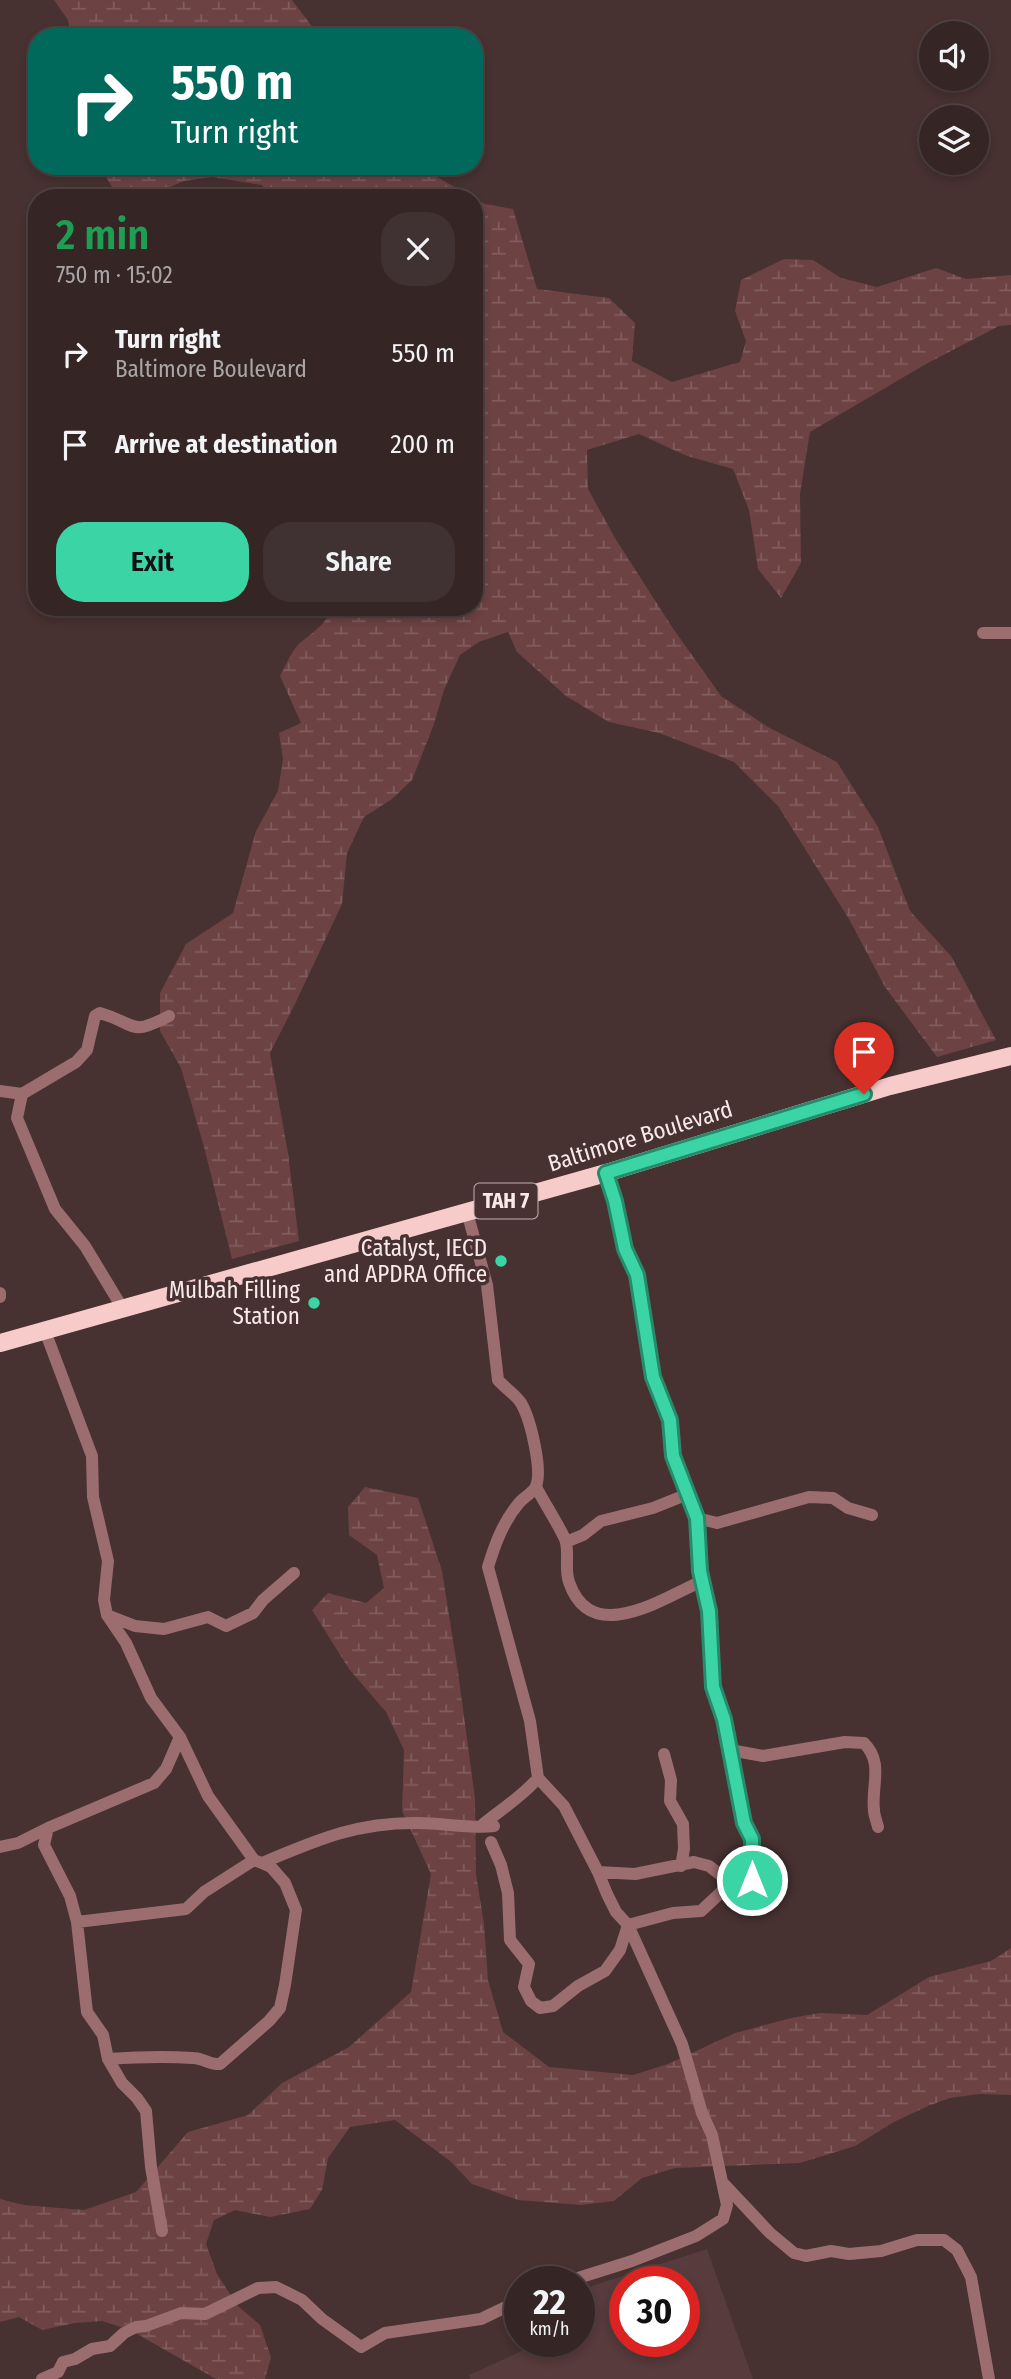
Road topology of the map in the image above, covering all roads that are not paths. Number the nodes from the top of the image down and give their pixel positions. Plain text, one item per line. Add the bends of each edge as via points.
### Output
1 (983, 633) dead end
2 (1011, 633) edge
3 (169, 1016) dead end
4 (1011, 1056) edge
5 (0, 1091) edge
6 (22, 1094) junction
7 (606, 1173) junction
8 (467, 1212) junction
9 (123, 1309) junction
10 (45, 1331) junction
11 (0, 1343) edge
12 (536, 1487) junction
13 (688, 1494) junction
14 (872, 1515) dead end
15 (697, 1518) junction
16 (566, 1542) junction
17 (293, 1573) dead end
18 (702, 1581) junction
19 (107, 1615) junction
20 (180, 1737) junction
21 (730, 1750) junction
22 (664, 1754) dead end
23 (538, 1779) junction
24 (48, 1828) junction
25 (878, 1828) dead end
26 (491, 1842) dead end
27 (0, 1847) edge
28 (258, 1862) junction
29 (681, 1866) junction
30 (598, 1872) junction
31 (731, 1884) junction
32 (77, 1922) junction
33 (628, 1925) junction
34 (108, 2059) junction
35 (722, 2182) junction
36 (162, 2231) dead end
37 (595, 2272) edge
38 (504, 2308) edge
39 (43, 2379) edge
40 (989, 2379) edge

1 - 2 street
3 - 6 street via 146,1028 135,1028 100,1013 95,1016 87,1050 76,1062
4 - 7 highway, Baltimore Boulevard / TAH 7 via 890,1086
5 - 6 street
6 - 9 street via 17,1118 55,1209 85,1246
7 - 8 highway, Baltimore Boulevard / TAH 7
7 - 13 street via 625,1249 637,1275 653,1377 670,1420 673,1456
8 - 9 highway, Baltimore Boulevard / TAH 7
8 - 12 street via 487,1285 498,1380 520,1402 528,1418 538,1471
9 - 10 highway, Baltimore Boulevard / TAH 7
10 - 11 highway, Baltimore Boulevard / TAH 7
10 - 19 street via 92,1456 93,1497 108,1562
12 - 16 street
12 - 23 street via 507,1520 488,1567 530,1721
13 - 15 street
13 - 16 street via 601,1521
14 - 15 street via 833,1499 809,1497 717,1523
15 - 18 street
16 - 18 street via 569,1582 592,1614 610,1617 633,1612
17 - 19 street via 253,1613 226,1626 208,1617 164,1629 135,1626
18 - 21 street via 709,1611 713,1687
19 - 20 street via 126,1643 151,1698
20 - 24 street via 166,1769 154,1783
20 - 28 street via 208,1796
21 - 25 street via 764,1756 864,1743 873,1752 873,1810
21 - 31 street via 744,1823 752,1839 752,1880
22 - 29 street via 671,1780 670,1801 683,1824
23 - 28 street via 487,1826 371,1825 328,1835
23 - 30 street via 564,1806
24 - 27 street
24 - 32 street via 44,1844 70,1896
26 - 33 street via 508,1893 510,1940 529,1964 524,1987 540,2008 553,2006 605,1971 620,1950
28 - 32 street via 204,1892 186,1909
28 - 34 street via 271,1867 285,1883 296,1910 280,2008 220,2064 162,2055
29 - 30 street via 635,1874
29 - 31 street via 694,1862 709,1866
30 - 33 street via 616,1912
31 - 33 street via 701,1911
32 - 34 street via 88,2012 103,2035
33 - 35 street via 681,2044 712,2135
34 - 36 street via 146,2111
35 - 37 street via 727,2205 723,2220 696,2236
35 - 40 street via 794,2253 849,2255 917,2240 944,2240 957,2249 971,2277
38 - 39 street via 481,2319 385,2333 360,2347 302,2300 276,2287 258,2288 205,2314 181,2313 136,2327 110,2346 63,2362 58,2372

